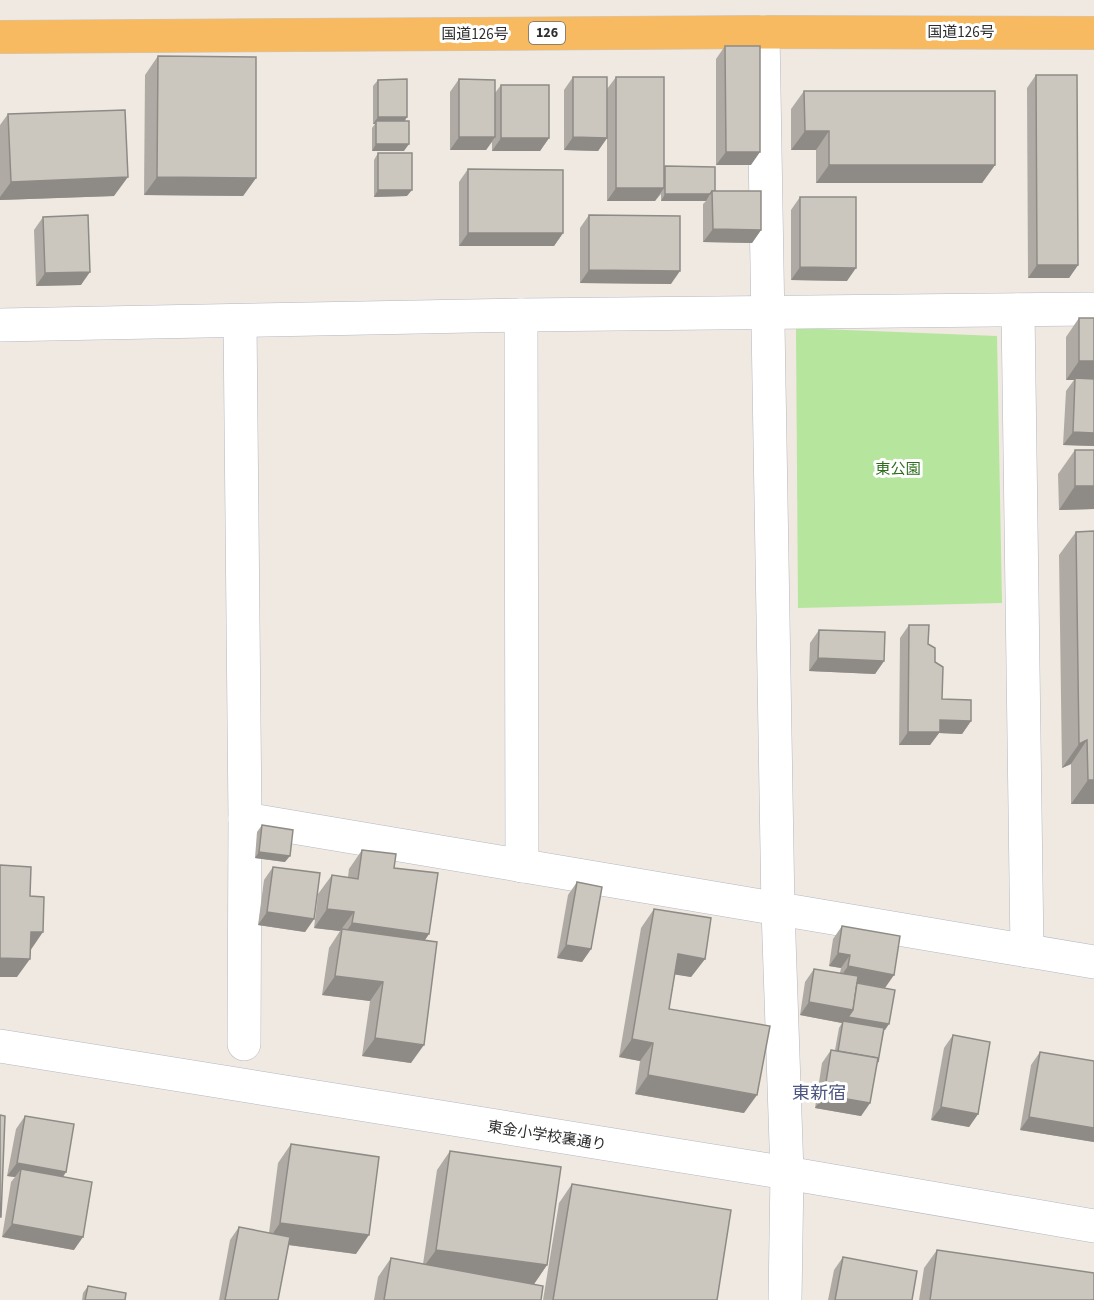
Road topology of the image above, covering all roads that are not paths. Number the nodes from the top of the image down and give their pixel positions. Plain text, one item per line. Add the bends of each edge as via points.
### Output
1 (763, 32) junction
2 (1094, 33) edge
3 (0, 37) edge
4 (1094, 309) edge
5 (1018, 310) junction
6 (768, 312) junction
7 (521, 315) junction
8 (240, 321) junction
9 (0, 325) edge
10 (245, 819) junction
11 (522, 866) junction
12 (778, 909) junction
13 (1027, 951) junction
14 (1094, 962) edge
15 (244, 1044) dead end
16 (0, 1046) edge
17 (787, 1173) junction
18 (1094, 1226) edge
19 (785, 1300) edge

1 - 2 highway, 国道126号 / 126
1 - 3 highway, 国道126号 / 126
1 - 6 street
4 - 5 street
5 - 6 street
5 - 13 street
6 - 7 street
6 - 12 street
7 - 8 street
7 - 11 street
8 - 9 street
8 - 10 street
10 - 11 street
10 - 15 street
11 - 12 street
12 - 13 street
12 - 17 street
13 - 14 street
16 - 17 street, 東金小学校裏通り
17 - 18 street, 東金小学校裏通り
17 - 19 street

